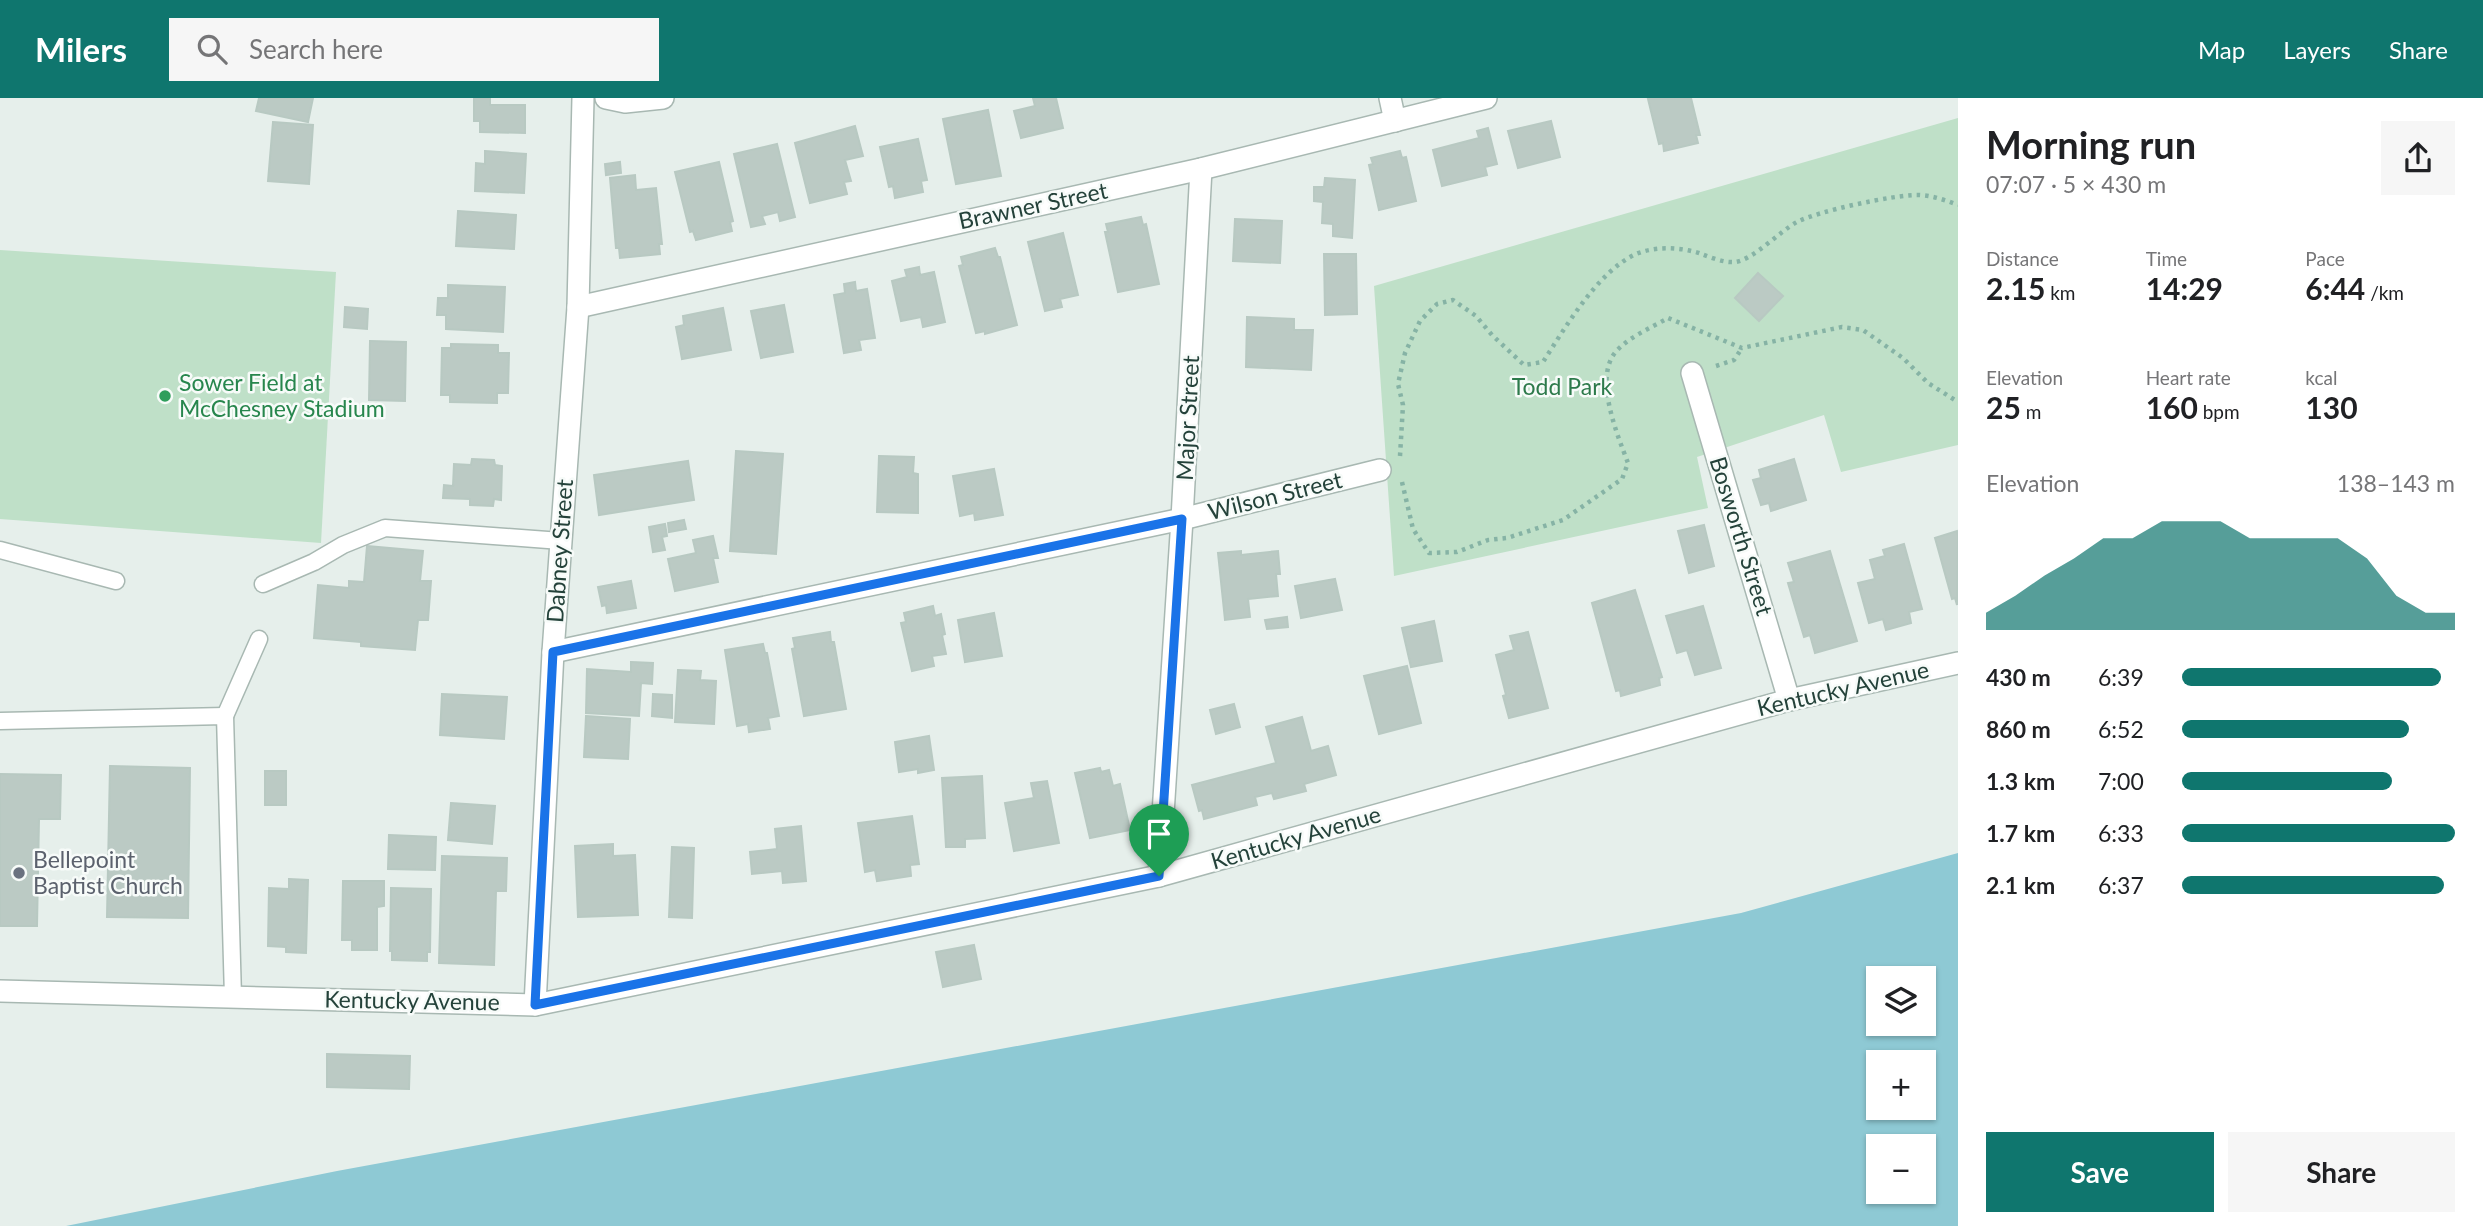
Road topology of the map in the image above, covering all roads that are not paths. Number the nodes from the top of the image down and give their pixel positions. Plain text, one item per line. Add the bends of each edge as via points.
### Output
1 (583, 98) edge
2 (606, 98) edge
3 (663, 98) edge
4 (1390, 98) edge
5 (1486, 98) edge
6 (1395, 121) junction
7 (1201, 169) junction
8 (578, 307) junction
9 (1692, 373) road end
10 (1390, 468) road end
11 (1182, 519) junction
12 (561, 541) junction
13 (0, 550) edge
14 (116, 581) dead end
15 (263, 584) dead end
16 (259, 639) dead end
17 (553, 652) junction
18 (1958, 663) edge
19 (1789, 700) junction
20 (225, 716) junction
21 (0, 721) edge
22 (1159, 876) junction
23 (0, 991) edge
24 (233, 997) junction
25 (535, 1005) junction

1 - 8 street, Dabney Street
2 - 3 street via 625,102
4 - 6 street
5 - 6 street, Brawner Street
6 - 7 street, Brawner Street
7 - 8 street, Brawner Street
7 - 11 street, Major Street
8 - 12 street, Dabney Street
9 - 19 street, Bosworth Street
10 - 11 street, Wilson Street
11 - 17 street, Wilson Street
11 - 22 street, Major Street
12 - 15 lane via 385,528
12 - 17 street, Dabney Street
13 - 14 lane
16 - 20 lane
17 - 25 street, Dabney Street
18 - 19 street, Kentucky Avenue
19 - 22 street, Kentucky Avenue
20 - 21 lane
20 - 24 lane
22 - 25 street, Kentucky Avenue
23 - 24 street, Kentucky Avenue
24 - 25 street, Kentucky Avenue

